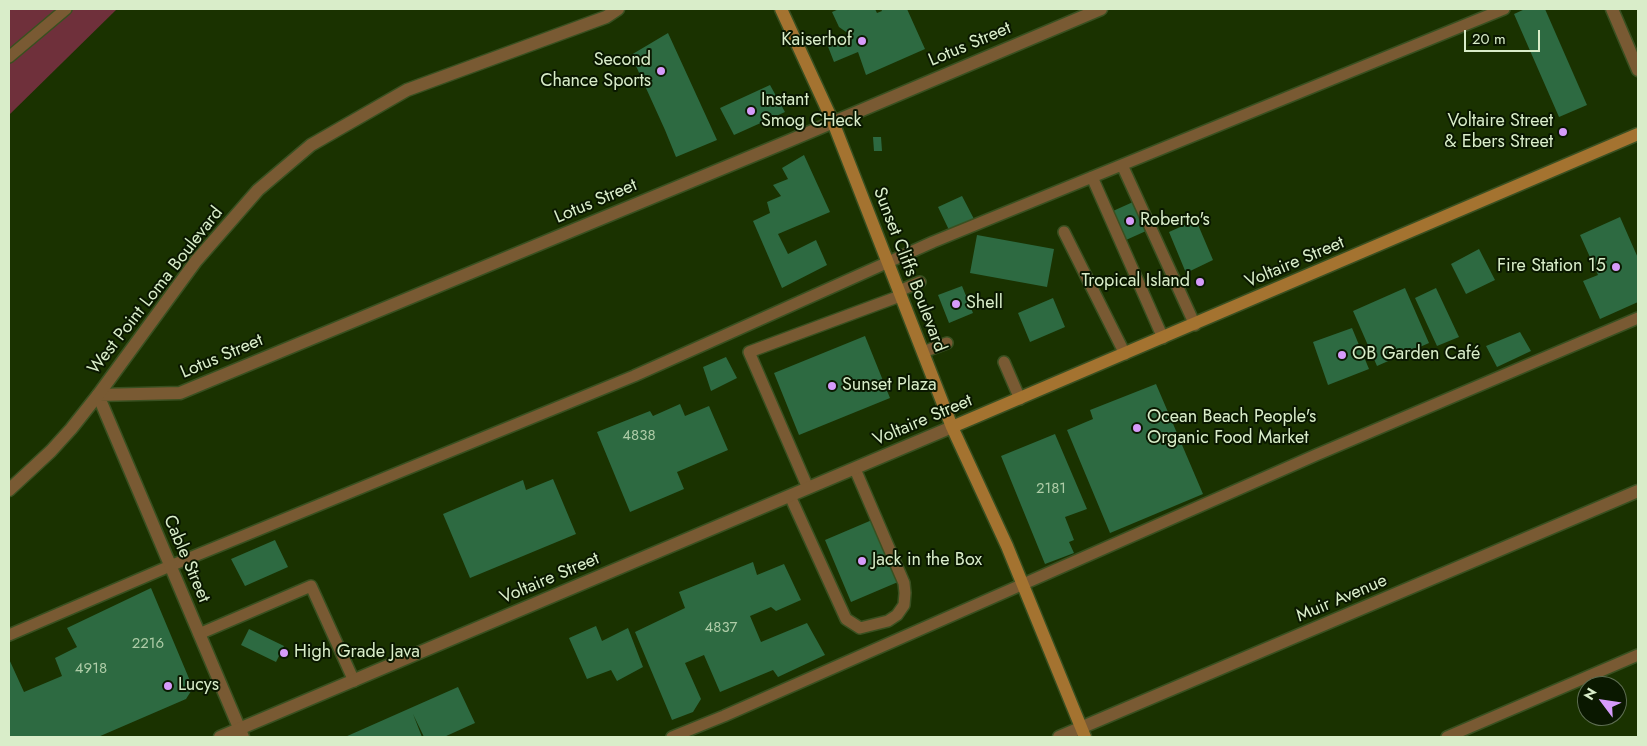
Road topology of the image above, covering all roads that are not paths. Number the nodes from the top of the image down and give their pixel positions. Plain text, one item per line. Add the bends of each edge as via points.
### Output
1 (66, 9) edge
2 (618, 9) edge
3 (781, 9) edge
4 (1101, 9) edge
5 (1504, 9) edge
6 (1612, 9) edge
7 (9, 57) edge
8 (1638, 70) edge
9 (833, 122) junction
10 (1638, 134) edge
11 (1122, 165) junction
12 (1092, 177) junction
13 (1064, 232) dead end
14 (934, 242) junction
15 (937, 254) dead end
16 (888, 262) junction
17 (920, 282) dead end
18 (900, 294) junction
19 (1638, 318) edge
20 (1195, 325) junction
21 (1163, 338) junction
22 (947, 343) dead end
23 (923, 352) junction
24 (1125, 354) junction
25 (1004, 362) dead end
26 (98, 395) junction
27 (1020, 399) junction
28 (952, 427) junction
29 (855, 469) junction
30 (808, 488) junction
31 (9, 490) edge
32 (1638, 491) edge
33 (790, 496) junction
34 (170, 566) junction
35 (1022, 584) junction
36 (199, 634) junction
37 (9, 635) edge
38 (1638, 655) edge
39 (354, 681) junction
40 (241, 733) edge
41 (1083, 733) edge
42 (220, 737) edge
43 (672, 737) edge
44 (1059, 737) edge
45 (1447, 737) edge

1 - 7 lane
2 - 26 street, West Point Loma Boulevard via 606,17 407,90 311,145 258,190 196,262
3 - 9 main road, Sunset Cliffs Boulevard
4 - 9 street, Lotus Street
5 - 11 lane
6 - 8 street
9 - 16 main road, Sunset Cliffs Boulevard
9 - 26 street, Lotus Street via 180,393
10 - 20 main road, Voltaire Street
11 - 12 lane
11 - 20 lane
12 - 14 lane
12 - 21 lane
13 - 24 lane
14 - 15 lane
14 - 16 lane
16 - 18 main road, Sunset Cliffs Boulevard
16 - 34 lane via 634,376
17 - 18 lane
18 - 23 main road, Sunset Cliffs Boulevard
18 - 30 lane via 749,352
19 - 35 lane
20 - 21 main road, Voltaire Street
21 - 24 main road, Voltaire Street
22 - 23 lane
23 - 28 main road, Sunset Cliffs Boulevard
24 - 27 main road, Voltaire Street
25 - 27 lane
26 - 31 street, West Point Loma Boulevard via 51,450
26 - 34 street, Cable Street
27 - 28 main road, Voltaire Street
28 - 29 street, Voltaire Street
28 - 35 main road, Sunset Cliffs Boulevard
29 - 30 street, Voltaire Street
29 - 33 lane via 904,583 904,604 888,621 860,628 846,619
30 - 33 street, Voltaire Street
32 - 41 street, Muir Avenue
33 - 39 street, Voltaire Street
34 - 36 street, Cable Street
34 - 37 lane
35 - 41 main road, Sunset Cliffs Boulevard
35 - 43 lane
36 - 39 lane via 311,586
36 - 40 street, Cable Street
38 - 45 lane
39 - 40 street, Voltaire Street
40 - 42 street, Voltaire Street
41 - 44 street, Muir Avenue

